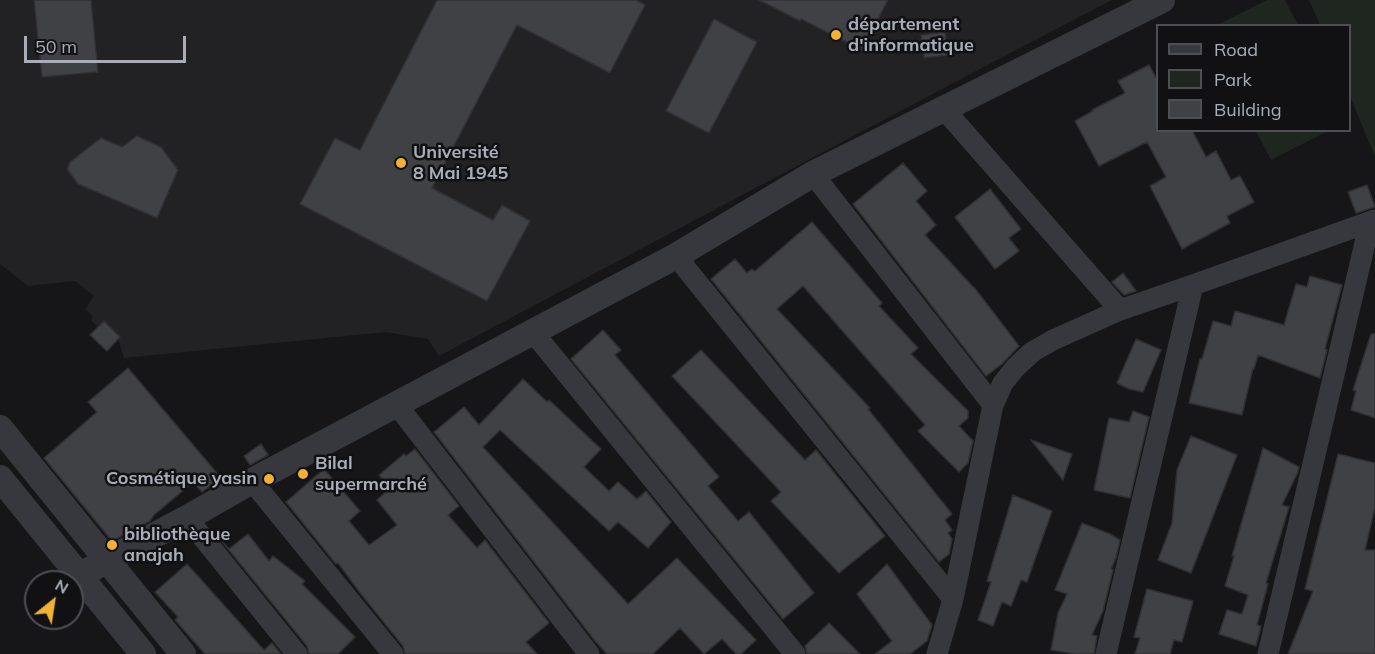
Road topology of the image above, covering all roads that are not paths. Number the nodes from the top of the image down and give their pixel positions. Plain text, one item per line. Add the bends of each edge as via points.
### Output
1 (1162, 0) edge
2 (944, 108) junction
3 (813, 174) junction
4 (1373, 221) edge
5 (676, 256) junction
6 (1193, 285) junction
7 (1120, 310) junction
8 (534, 332) junction
9 (397, 405) junction
10 (993, 405) junction
11 (0, 428) edge
12 (0, 478) edge
13 (252, 481) junction
14 (187, 518) junction
15 (107, 560) junction
16 (73, 570) edge
17 (84, 573) edge
18 (84, 583) edge
19 (953, 599) junction
20 (143, 654) edge
21 (183, 654) edge
22 (297, 654) edge
23 (393, 654) edge
24 (589, 654) edge
25 (795, 654) edge
26 (937, 654) edge
27 (1106, 654) edge
28 (1268, 654) edge

1 - 2 street
2 - 3 street
2 - 7 street
3 - 5 street
3 - 10 street
4 - 6 street
4 - 28 street
5 - 8 street
5 - 19 street
6 - 7 street
6 - 27 street
7 - 10 street via 1032,352 1003,383
8 - 9 street
8 - 25 street
9 - 13 street
9 - 24 street
10 - 19 street
11 - 15 street
12 - 16 street
13 - 14 street
13 - 23 street
14 - 15 street
14 - 22 street
15 - 17 street
15 - 21 street
18 - 20 street
19 - 26 street

